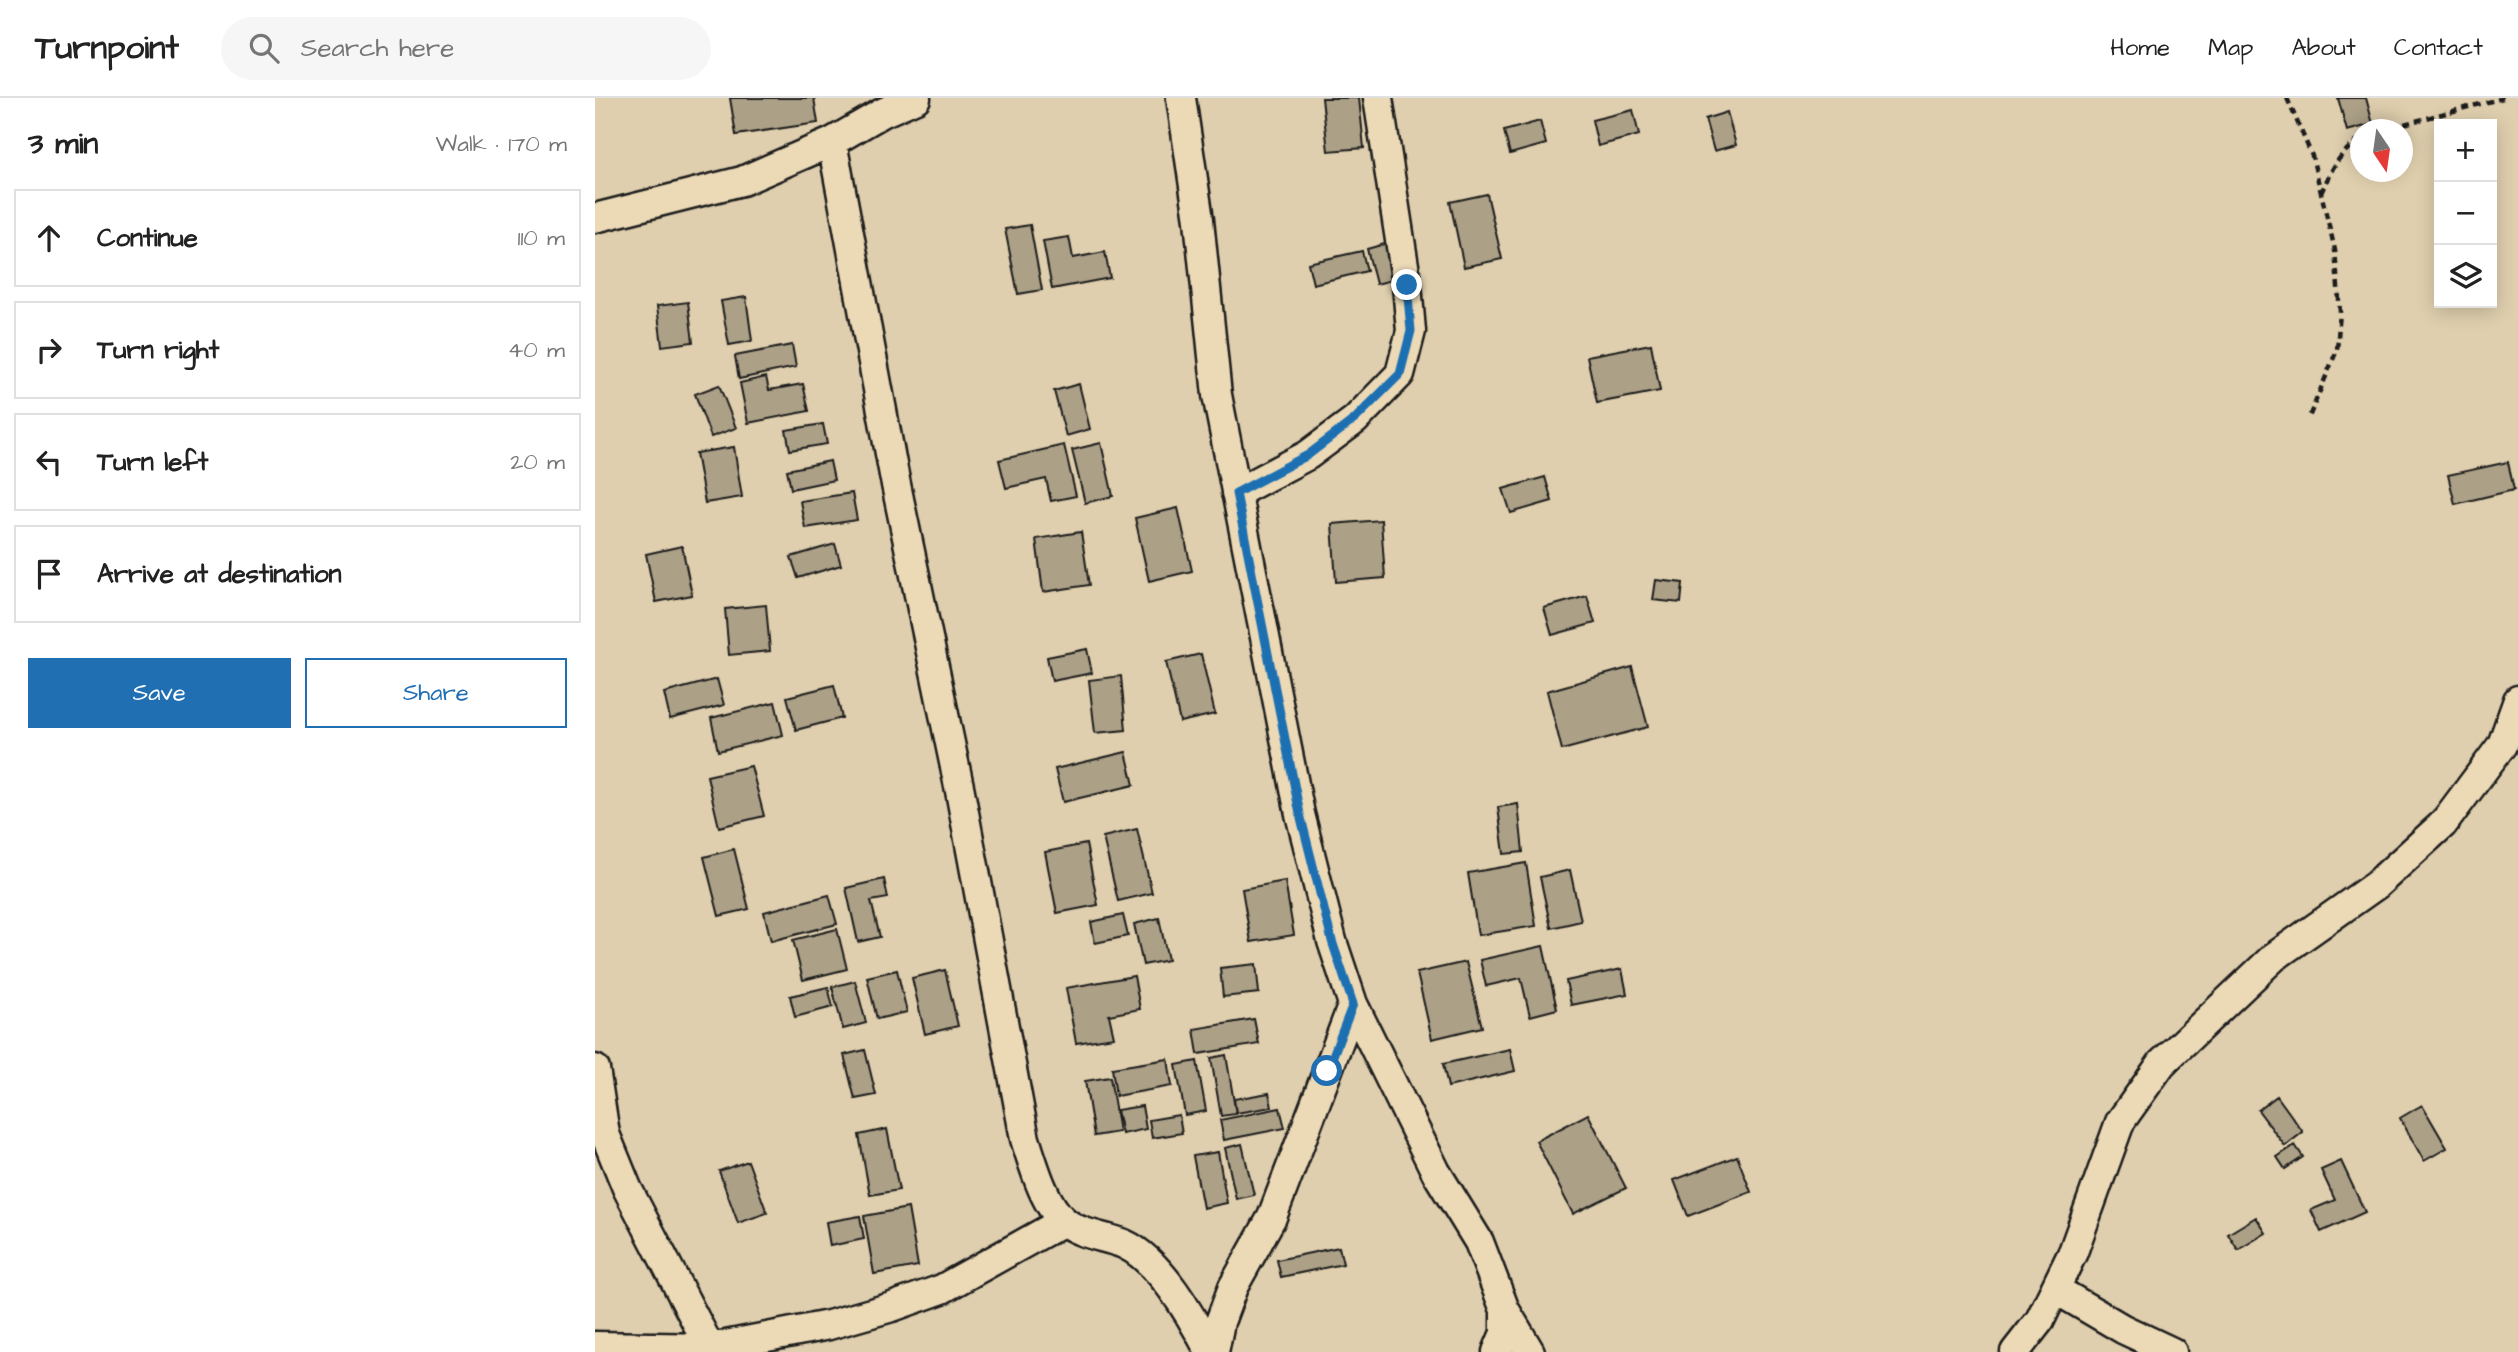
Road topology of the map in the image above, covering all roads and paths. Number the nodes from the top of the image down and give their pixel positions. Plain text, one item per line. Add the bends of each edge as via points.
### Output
1 (916, 98) edge
2 (1181, 98) edge
3 (1378, 98) edge
4 (2287, 98) edge
5 (2503, 98) edge
6 (2413, 122) edge
7 (832, 142) junction
8 (2350, 146) edge
9 (2321, 194) junction
10 (595, 218) edge
11 (2309, 417) dead end
12 (1236, 493) junction
13 (2518, 700) edge
14 (1353, 1004) junction
15 (595, 1069) edge
16 (1064, 1222) junction
17 (2055, 1289) junction
18 (1505, 1310) junction
19 (595, 1346) edge
20 (711, 1350) edge
21 (1212, 1352) edge
22 (1497, 1352) edge
23 (1530, 1352) edge
24 (2015, 1352) edge
25 (2172, 1352) edge

1 - 7 street
2 - 12 street via 1217,395
3 - 12 street via 1411,331 1400,374 1355,419 1308,455
4 - 9 path via 2312,156
5 - 6 path
7 - 10 street via 743,180
7 - 16 street via 1025,1139 1044,1194
8 - 9 path via 2336,162
9 - 11 path via 2335,250 2340,312 2337,350
12 - 14 street via 1300,814
13 - 17 street via 2502,745 2443,824 2376,885 2274,957 2162,1063 2120,1122
14 - 18 street via 1436,1172 1479,1242
14 - 21 street via 1272,1217 1233,1287
15 - 20 street via 605,1134 627,1188
16 - 20 street via 943,1289 829,1325
16 - 21 street via 1125,1245 1156,1268
17 - 24 street via 2040,1320
17 - 25 street
18 - 22 street via 1505,1333
18 - 23 street
19 - 20 street

